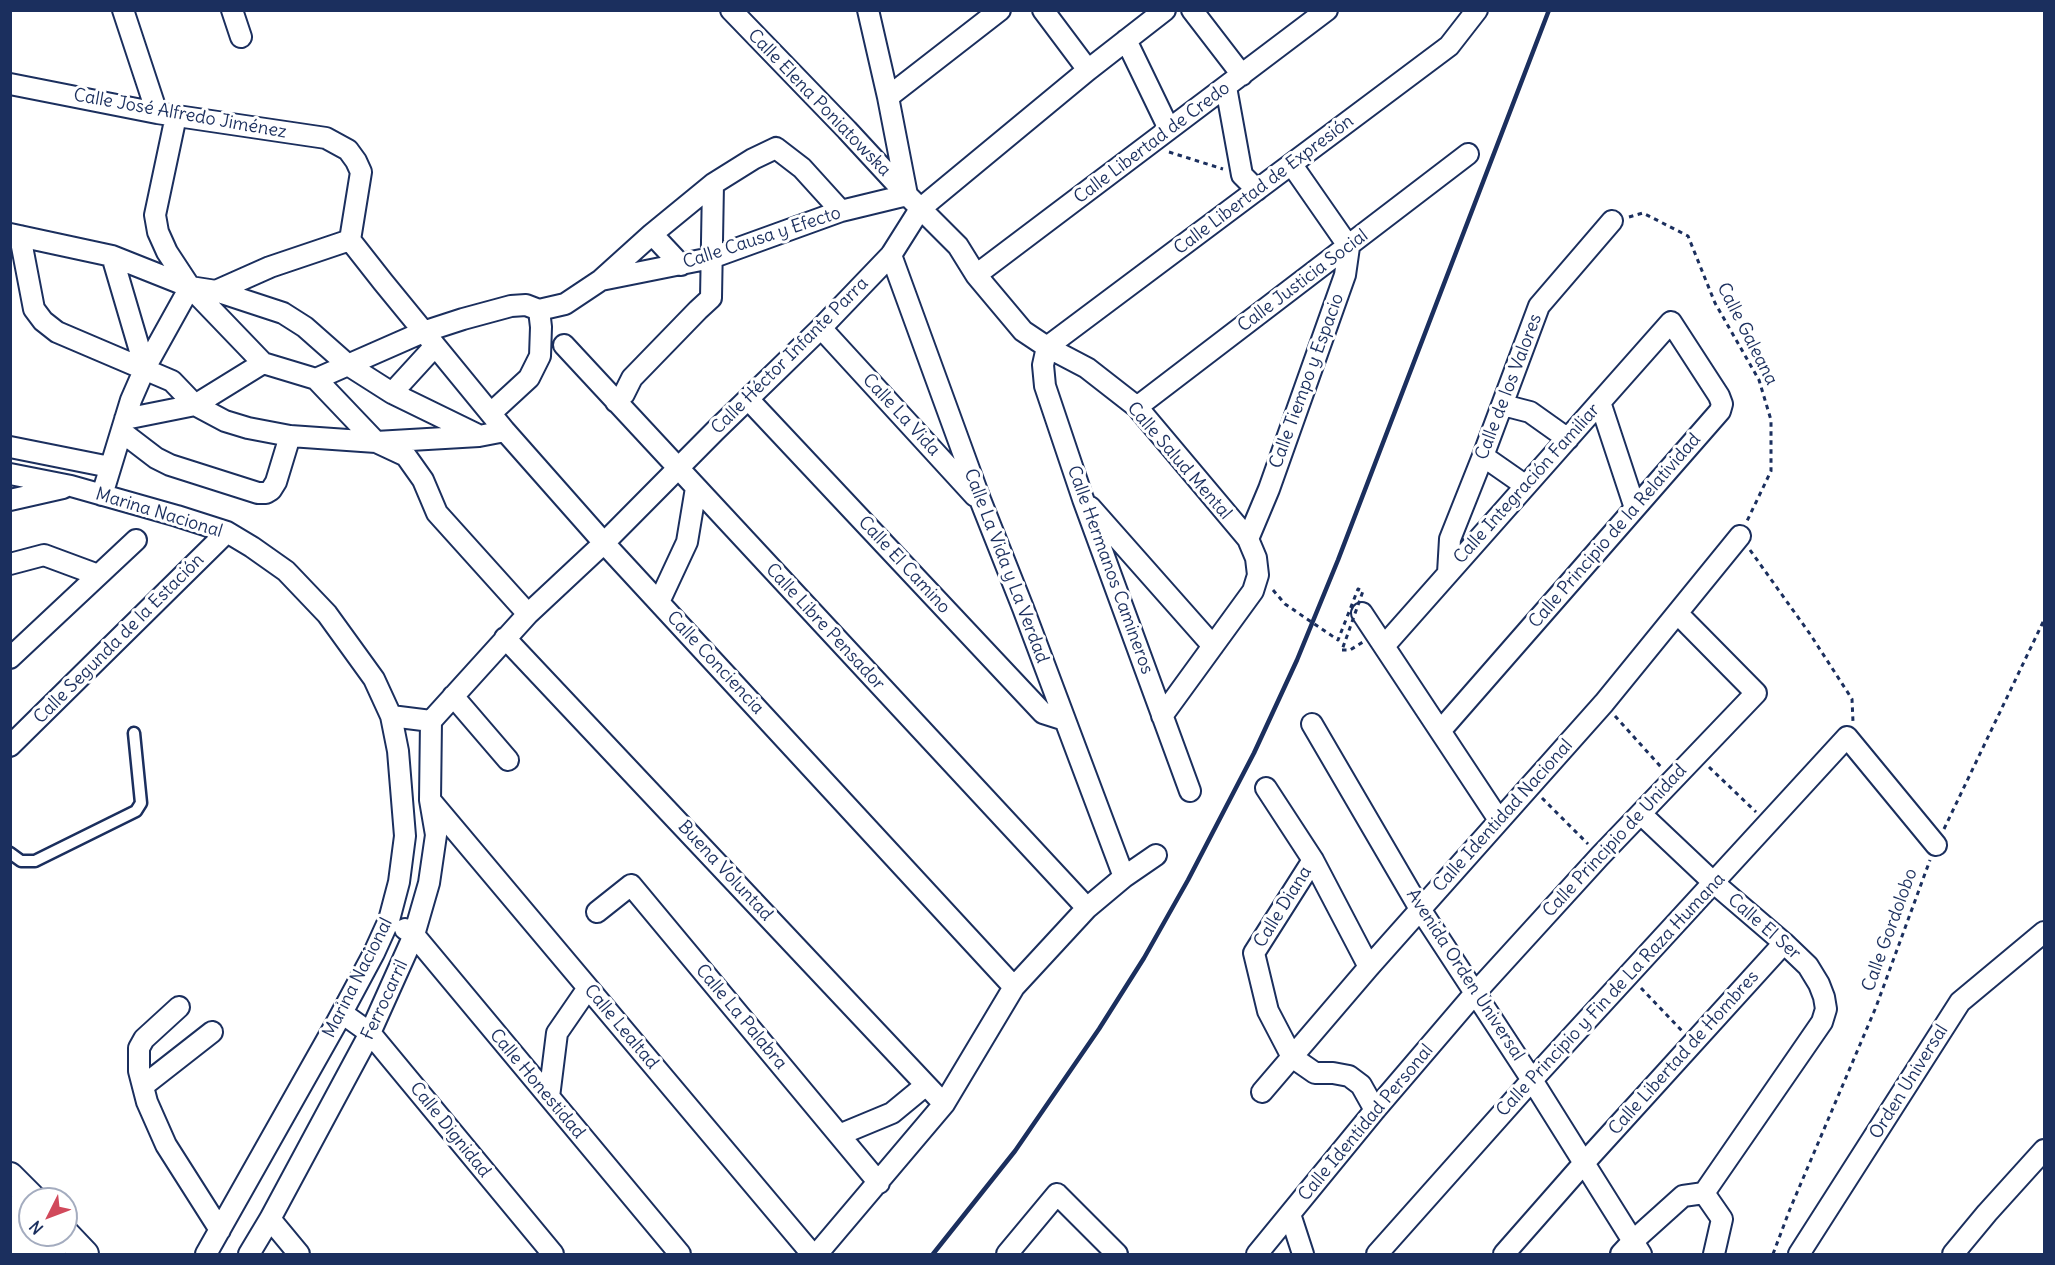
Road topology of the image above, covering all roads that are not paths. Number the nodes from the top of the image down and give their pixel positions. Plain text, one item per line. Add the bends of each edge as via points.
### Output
1 (123, 10) edge
2 (232, 10) edge
3 (730, 10) edge
4 (868, 10) edge
5 (1000, 10) edge
6 (1043, 10) edge
7 (1165, 10) edge
8 (1192, 10) edge
9 (1328, 10) edge
10 (1476, 13) edge
11 (241, 37) dead end
12 (1126, 40) junction
13 (1088, 70) junction
14 (1242, 75) junction
15 (10, 84) edge
16 (1226, 87) junction
17 (888, 97) junction
18 (167, 115) junction
19 (1169, 129) junction
20 (1468, 154) dead end
21 (1292, 165) junction
22 (713, 184) junction
23 (1257, 189) junction
24 (913, 202) junction
25 (841, 211) junction
26 (1612, 221) road end
27 (652, 234) junction
28 (15, 235) edge
29 (350, 240) junction
30 (1349, 247) junction
31 (891, 255) junction
32 (111, 256) junction
33 (711, 258) junction
34 (681, 265) junction
35 (976, 275) junction
36 (601, 280) junction
37 (190, 287) junction
38 (216, 291) junction
39 (539, 310) junction
40 (1671, 322) joint
41 (821, 328) junction
42 (429, 339) junction
43 (564, 345) dead end
44 (1047, 347) junction
45 (263, 363) junction
46 (348, 366) junction
47 (145, 368) junction
48 (316, 379) junction
49 (392, 393) junction
50 (748, 399) junction
51 (616, 402) junction
52 (1600, 402) junction
53 (195, 405) junction
54 (1503, 405) junction
55 (1137, 407) junction
56 (491, 413) junction
57 (124, 426) junction
58 (505, 431) junction
59 (290, 436) junction
60 (479, 436) junction
61 (1568, 440) junction
62 (376, 442) junction
63 (10, 447) edge
64 (1484, 456) junction
65 (110, 467) junction
66 (677, 468) junction
67 (10, 474) edge
68 (71, 486) junction
69 (1526, 486) junction
70 (696, 488) junction
71 (102, 495) junction
72 (10, 500) edge
73 (1083, 500) junction
74 (981, 502) junction
75 (1635, 508) junction
76 (227, 532) junction
77 (1740, 536) road end
78 (1248, 539) junction
79 (136, 540) dead end
80 (604, 543) junction
81 (10, 564) edge
82 (1448, 573) junction
83 (98, 575) junction
84 (659, 602) junction
85 (1362, 613) dead end
86 (528, 614) junction
87 (1678, 614) junction
88 (505, 638) junction
89 (1213, 646) junction
90 (1384, 646) junction
91 (10, 658) edge
92 (453, 696) junction
93 (391, 716) junction
94 (1162, 716) junction
95 (1065, 720) junction
96 (431, 721) junction
97 (1312, 724) dead end
98 (1441, 730) junction
99 (134, 733) dead end
100 (10, 746) edge
101 (508, 760) dead end
102 (1266, 788) dead end
103 (1190, 791) dead end
104 (430, 800) junction
105 (1641, 814) junction
106 (1499, 820) junction
107 (1936, 845) road end
108 (10, 853) edge
109 (1156, 855) dead end
110 (1312, 860) junction
111 (1124, 876) junction
112 (1714, 883) junction
113 (1087, 908) junction
114 (1420, 909) junction
115 (597, 912) dead end
116 (389, 920) junction
117 (2044, 932) edge
118 (414, 935) junction
119 (1784, 943) junction
120 (1369, 967) junction
121 (1014, 987) junction
122 (588, 988) junction
123 (1476, 992) junction
124 (179, 1007) dead end
125 (342, 1013) junction
126 (212, 1032) dead end
127 (370, 1033) junction
128 (1292, 1057) junction
129 (1532, 1080) junction
130 (926, 1085) junction
131 (143, 1086) junction
132 (1262, 1092) dead end
133 (549, 1097) junction
134 (944, 1104) junction
135 (1375, 1110) junction
136 (839, 1135) junction
137 (2044, 1150) edge
138 (1584, 1163) junction
139 (10, 1176) edge
140 (879, 1183) junction
141 (21, 1187) edge
142 (1704, 1193) junction
143 (1290, 1214) junction
144 (270, 1219) junction
145 (220, 1230) junction
146 (10, 1247) edge
147 (1631, 1250) edge
148 (18, 1254) edge
149 (206, 1254) edge
150 (249, 1254) edge
151 (299, 1254) edge
152 (552, 1254) edge
153 (680, 1254) edge
154 (812, 1254) edge
155 (817, 1254) edge
156 (1007, 1254) edge
157 (1117, 1254) edge
158 (1257, 1254) edge
159 (1303, 1254) edge
160 (1377, 1254) edge
161 (1504, 1254) edge
162 (1714, 1254) edge
163 (1799, 1254) edge
164 (1953, 1254) edge

1 - 18 street
2 - 11 street
3 - 24 street, Calle Elena Poniatowska
4 - 17 street
5 - 17 street
6 - 13 street
7 - 12 street, Calle Héctor Infante Parra
8 - 14 street
9 - 14 street, Calle Libertad de Credo
10 - 21 street, Calle Libertad de Expresión via 1449,46
12 - 13 street, Calle Héctor Infante Parra
12 - 19 street
13 - 24 street, Calle Héctor Infante Parra
14 - 16 street, Calle Libertad de Credo
15 - 18 street, Calle José Alfredo Jiménez
16 - 19 street, Calle Libertad de Credo
16 - 23 street via 1242,175
17 - 24 street
18 - 29 street, Calle José Alfredo Jiménez via 326,138 348,150 361,172
18 - 37 street via 154,214 167,252
19 - 35 street, Calle Libertad de Credo
20 - 30 street, Calle Justicia Social
21 - 23 street, Calle Libertad de Expresión
21 - 30 street
22 - 25 street via 776,148 802,168
22 - 27 street
22 - 33 street
23 - 44 street, Calle Libertad de Expresión
24 - 25 street, Calle Causa y Efecto
24 - 31 street, Calle Héctor Infante Parra
24 - 35 street, Calle Salud Mental via 958,246
25 - 33 street, Calle Causa y Efecto
26 - 54 street, Calle de los Valores via 1539,306
27 - 34 street
27 - 36 street
28 - 32 street
28 - 47 street via 34,309 43,321 57,332
29 - 38 street via 270,267
29 - 42 street, Calle Conciencia
30 - 55 street, Calle Justicia Social
30 - 78 street, Calle Tiempo y Espacio via 1345,275
31 - 41 street, Calle Héctor Infante Parra
31 - 74 street, Calle La Vida y La Verdad
32 - 37 street
32 - 47 street
33 - 34 street, Calle Causa y Efecto
33 - 51 street via 711,298 632,378
34 - 36 street, Calle Causa y Efecto
35 - 44 street, Calle Salud Mental via 1023,332
36 - 39 street, Calle Causa y Efecto via 565,304
37 - 38 street
37 - 45 street
37 - 47 street
38 - 46 street via 283,313 305,327
39 - 42 street, Calle Causa y Efecto via 526,305 511,306
39 - 56 street via 540,356 529,378
40 - 52 street, Calle Integración Familiar
40 - 75 street, Calle Principio de la Relatividad via 1722,404
41 - 50 street, Calle Héctor Infante Parra
41 - 74 street, Calle La Vida
42 - 46 street, Calle Causa y Efecto
42 - 49 street
42 - 56 street, Calle Conciencia
43 - 51 street, Calle Libre Pensador
44 - 55 street, Calle Salud Mental via 1087,368
44 - 73 street, Calle Hermanos Camineros via 1043,365 1045,386
45 - 48 street
45 - 53 street
46 - 48 street, Calle Causa y Efecto
46 - 49 street
47 - 53 street via 172,381
47 - 57 street
48 - 62 street
49 - 60 street
50 - 66 street, Calle Héctor Infante Parra
50 - 95 street, Calle El Camino via 1043,713
51 - 66 street, Calle Libre Pensador
52 - 61 street, Calle Integración Familiar
52 - 75 street
53 - 57 street
53 - 59 street via 208,414 248,428
54 - 61 street via 1538,416
54 - 64 street, Calle de los Valores
55 - 78 street, Calle Salud Mental
56 - 58 street, Calle Conciencia
57 - 59 street via 156,458 170,465 258,493 271,490 276,482
57 - 65 street
58 - 60 street
58 - 80 street, Calle Conciencia
59 - 62 street
60 - 62 street
61 - 69 street, Calle Integración Familiar
62 - 86 street via 406,456 423,480 437,513
63 - 65 street
64 - 69 street
64 - 82 street, Calle de los Valores via 1450,539
65 - 71 street
66 - 70 street, Calle Libre Pensador
66 - 80 street, Calle Héctor Infante Parra
67 - 68 street, Marina Nacional
68 - 71 street, Marina Nacional
68 - 72 street
69 - 82 street, Calle Integración Familiar
70 - 84 street via 687,543
70 - 113 street, Calle Libre Pensador
71 - 76 street, Marina Nacional
73 - 89 street
73 - 94 street, Calle Hermanos Camineros
74 - 95 street, Calle La Vida y La Verdad
75 - 98 street, Calle Principio de la Relatividad
76 - 93 street, Marina Nacional via 286,571 327,614 374,679
76 - 100 street, Calle Segunda de la Estación
77 - 87 street, Calle Identidad Nacional
78 - 89 street, Calle Salud Mental via 1258,575 1253,591
79 - 83 street
80 - 84 street, Calle Conciencia
80 - 86 street, Calle Héctor Infante Parra
81 - 83 street via 44,555
82 - 90 street, Calle Integración Familiar
83 - 91 street
84 - 121 street, Calle Conciencia
85 - 90 street
86 - 88 street, Calle Héctor Infante Parra
87 - 105 street, Calle Principio de Unidad via 1756,693
87 - 106 street, Calle Identidad Nacional
88 - 92 street, Calle Héctor Infante Parra
88 - 130 street, Buena Voluntad
89 - 94 street
90 - 98 street
92 - 96 street, Calle Héctor Infante Parra
92 - 101 street
93 - 96 street
93 - 116 street, Marina Nacional via 405,836
94 - 103 street, Calle Hermanos Camineros
95 - 111 street, Calle La Vida y La Verdad
96 - 104 street, Ferrocarril
97 - 114 street, Avenida Orden Universal
98 - 106 street
99 - 108 lane via 141,803 136,811 35,861 21,861
102 - 110 street
104 - 118 street, Ferrocarril via 436,836 429,883
104 - 122 street, Calle Lealtad
105 - 112 street, Calle El Ser
105 - 123 street, Calle Principio de Unidad
106 - 114 street, Calle Identidad Nacional
107 - 112 street, Calle Principio y Fin de La Raza Humana via 1847,737
109 - 111 street
110 - 120 street
110 - 128 street, Calle Diana via 1254,953 1268,1011
111 - 113 street
112 - 119 street, Calle El Ser
112 - 129 street, Calle Principio y Fin de La Raza Humana
113 - 121 street
114 - 120 street, Calle Identidad Nacional
114 - 123 street, Avenida Orden Universal
115 - 136 street, Calle La Palabra via 631,885
116 - 118 street, Calle Honestidad
116 - 125 street, Marina Nacional
117 - 163 street, Orden Universal via 1959,1002
118 - 127 street, Ferrocarril
118 - 133 street, Calle Honestidad
119 - 138 street, Calle Libertad de Hombres
119 - 142 street, Calle El Ser via 1808,966 1819,984 1826,1009 1822,1022
120 - 128 street, Calle Identidad Nacional
121 - 134 street
122 - 133 street via 556,1033
122 - 154 street, Calle Lealtad
123 - 129 street, Avenida Orden Universal
123 - 135 street, Calle Identidad Personal
124 - 131 street via 139,1048
125 - 127 street, Calle Dignidad
125 - 145 street, Marina Nacional
126 - 131 street
127 - 144 street, Ferrocarril
127 - 152 street, Calle Dignidad
128 - 132 street, Calle Identidad Nacional
128 - 135 street, Calle Diana via 1315,1073 1349,1076 1361,1085
129 - 138 street, Avenida Orden Universal
129 - 160 street, Calle Principio y Fin de La Raza Humana
130 - 134 street, Buena Voluntad
130 - 136 street via 892,1113
131 - 145 street via 166,1144
133 - 153 street, Calle Honestidad
134 - 140 street
135 - 143 street, Calle Identidad Personal
136 - 140 street, Calle La Palabra
137 - 164 street
138 - 147 street
138 - 161 street, Calle Libertad de Hombres
139 - 141 street
140 - 155 street
142 - 147 street via 1683,1196
142 - 162 street via 1722,1219
143 - 158 street, Calle Identidad Personal
143 - 159 street
144 - 150 street, Ferrocarril
144 - 151 street
145 - 149 street, Marina Nacional
146 - 148 main road
156 - 157 street via 1057,1194

